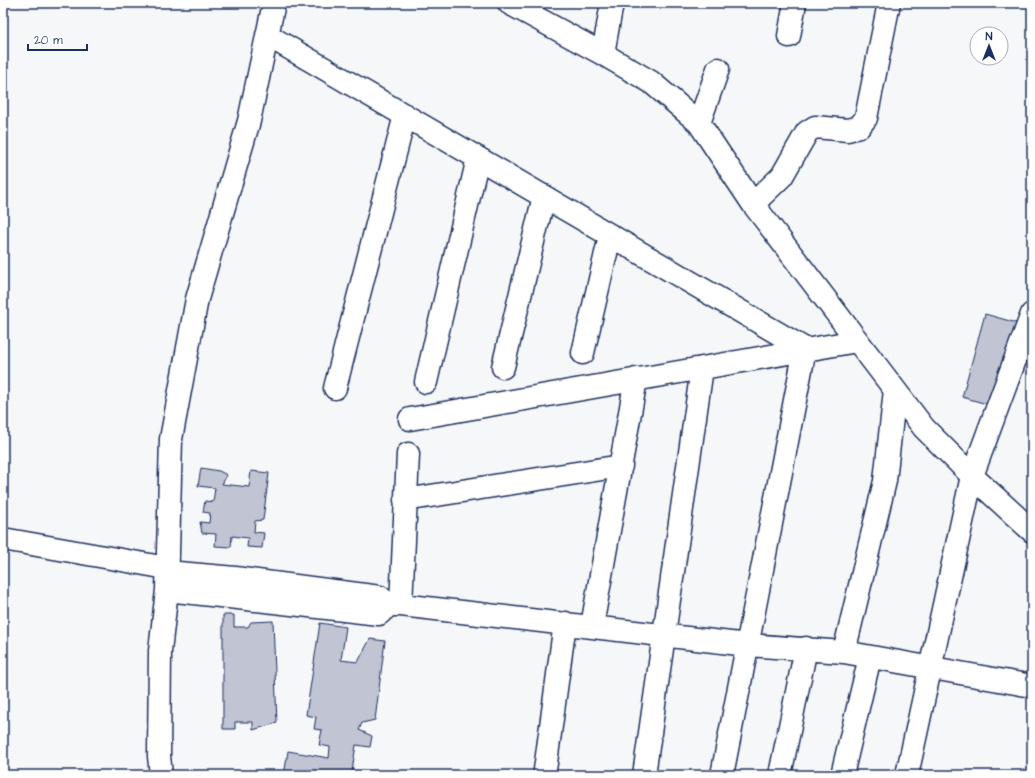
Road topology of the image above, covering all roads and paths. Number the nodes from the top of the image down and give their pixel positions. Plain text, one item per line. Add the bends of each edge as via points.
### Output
1 (274, 3) edge
2 (509, 3) edge
3 (612, 3) edge
4 (794, 3) edge
5 (890, 3) edge
6 (267, 35) junction
7 (788, 36) dead end
8 (603, 54) junction
9 (718, 69) dead end
10 (405, 116) junction
11 (699, 123) junction
12 (478, 158) junction
13 (544, 196) junction
14 (753, 204) junction
15 (610, 236) junction
16 (1032, 314) edge
17 (857, 340) junction
18 (806, 349) junction
19 (583, 353) dead end
20 (503, 367) dead end
21 (702, 368) junction
22 (636, 379) junction
23 (426, 382) dead end
24 (335, 388) dead end
25 (895, 390) junction
26 (410, 419) dead end
27 (408, 454) dead end
28 (621, 466) junction
29 (972, 476) junction
30 (405, 500) junction
31 (1032, 530) edge
32 (3, 539) edge
33 (167, 577) junction
34 (395, 605) junction
35 (565, 623) junction
36 (592, 626) junction
37 (665, 634) junction
38 (748, 645) junction
39 (806, 648) junction
40 (844, 652) junction
41 (870, 657) junction
42 (929, 668) junction
43 (1032, 686) edge
44 (546, 770) dead end
45 (161, 775) edge
46 (644, 775) edge
47 (722, 775) edge
48 (780, 775) edge
49 (842, 775) edge
50 (907, 775) edge

1 - 6 street
2 - 8 street
3 - 8 street
4 - 7 street
5 - 14 street via 866,118 860,127 848,130 820,126 807,132 782,176
6 - 10 street
6 - 33 street via 249,121 197,299 185,362 171,439
8 - 11 street via 651,82
9 - 11 street
10 - 12 street
10 - 24 street
11 - 14 street
12 - 13 street
12 - 23 street
13 - 15 street
13 - 20 street
14 - 17 street
15 - 18 street
15 - 19 street
16 - 29 street
17 - 18 street
17 - 25 street
18 - 21 street
18 - 38 street
21 - 22 street
21 - 37 street
22 - 26 street
22 - 28 street
25 - 29 street via 924,428
25 - 40 street via 885,481
27 - 30 street
28 - 30 street
28 - 36 street
29 - 31 street
29 - 42 street
30 - 34 street
32 - 33 street
33 - 34 street via 235,578 380,597
33 - 45 street via 160,651
34 - 35 street
35 - 36 street
35 - 44 street
36 - 37 street
37 - 38 street
37 - 46 street
38 - 39 street
38 - 47 street
39 - 40 street
39 - 48 street
40 - 41 street
41 - 42 street
41 - 49 street
42 - 43 street
42 - 50 street

